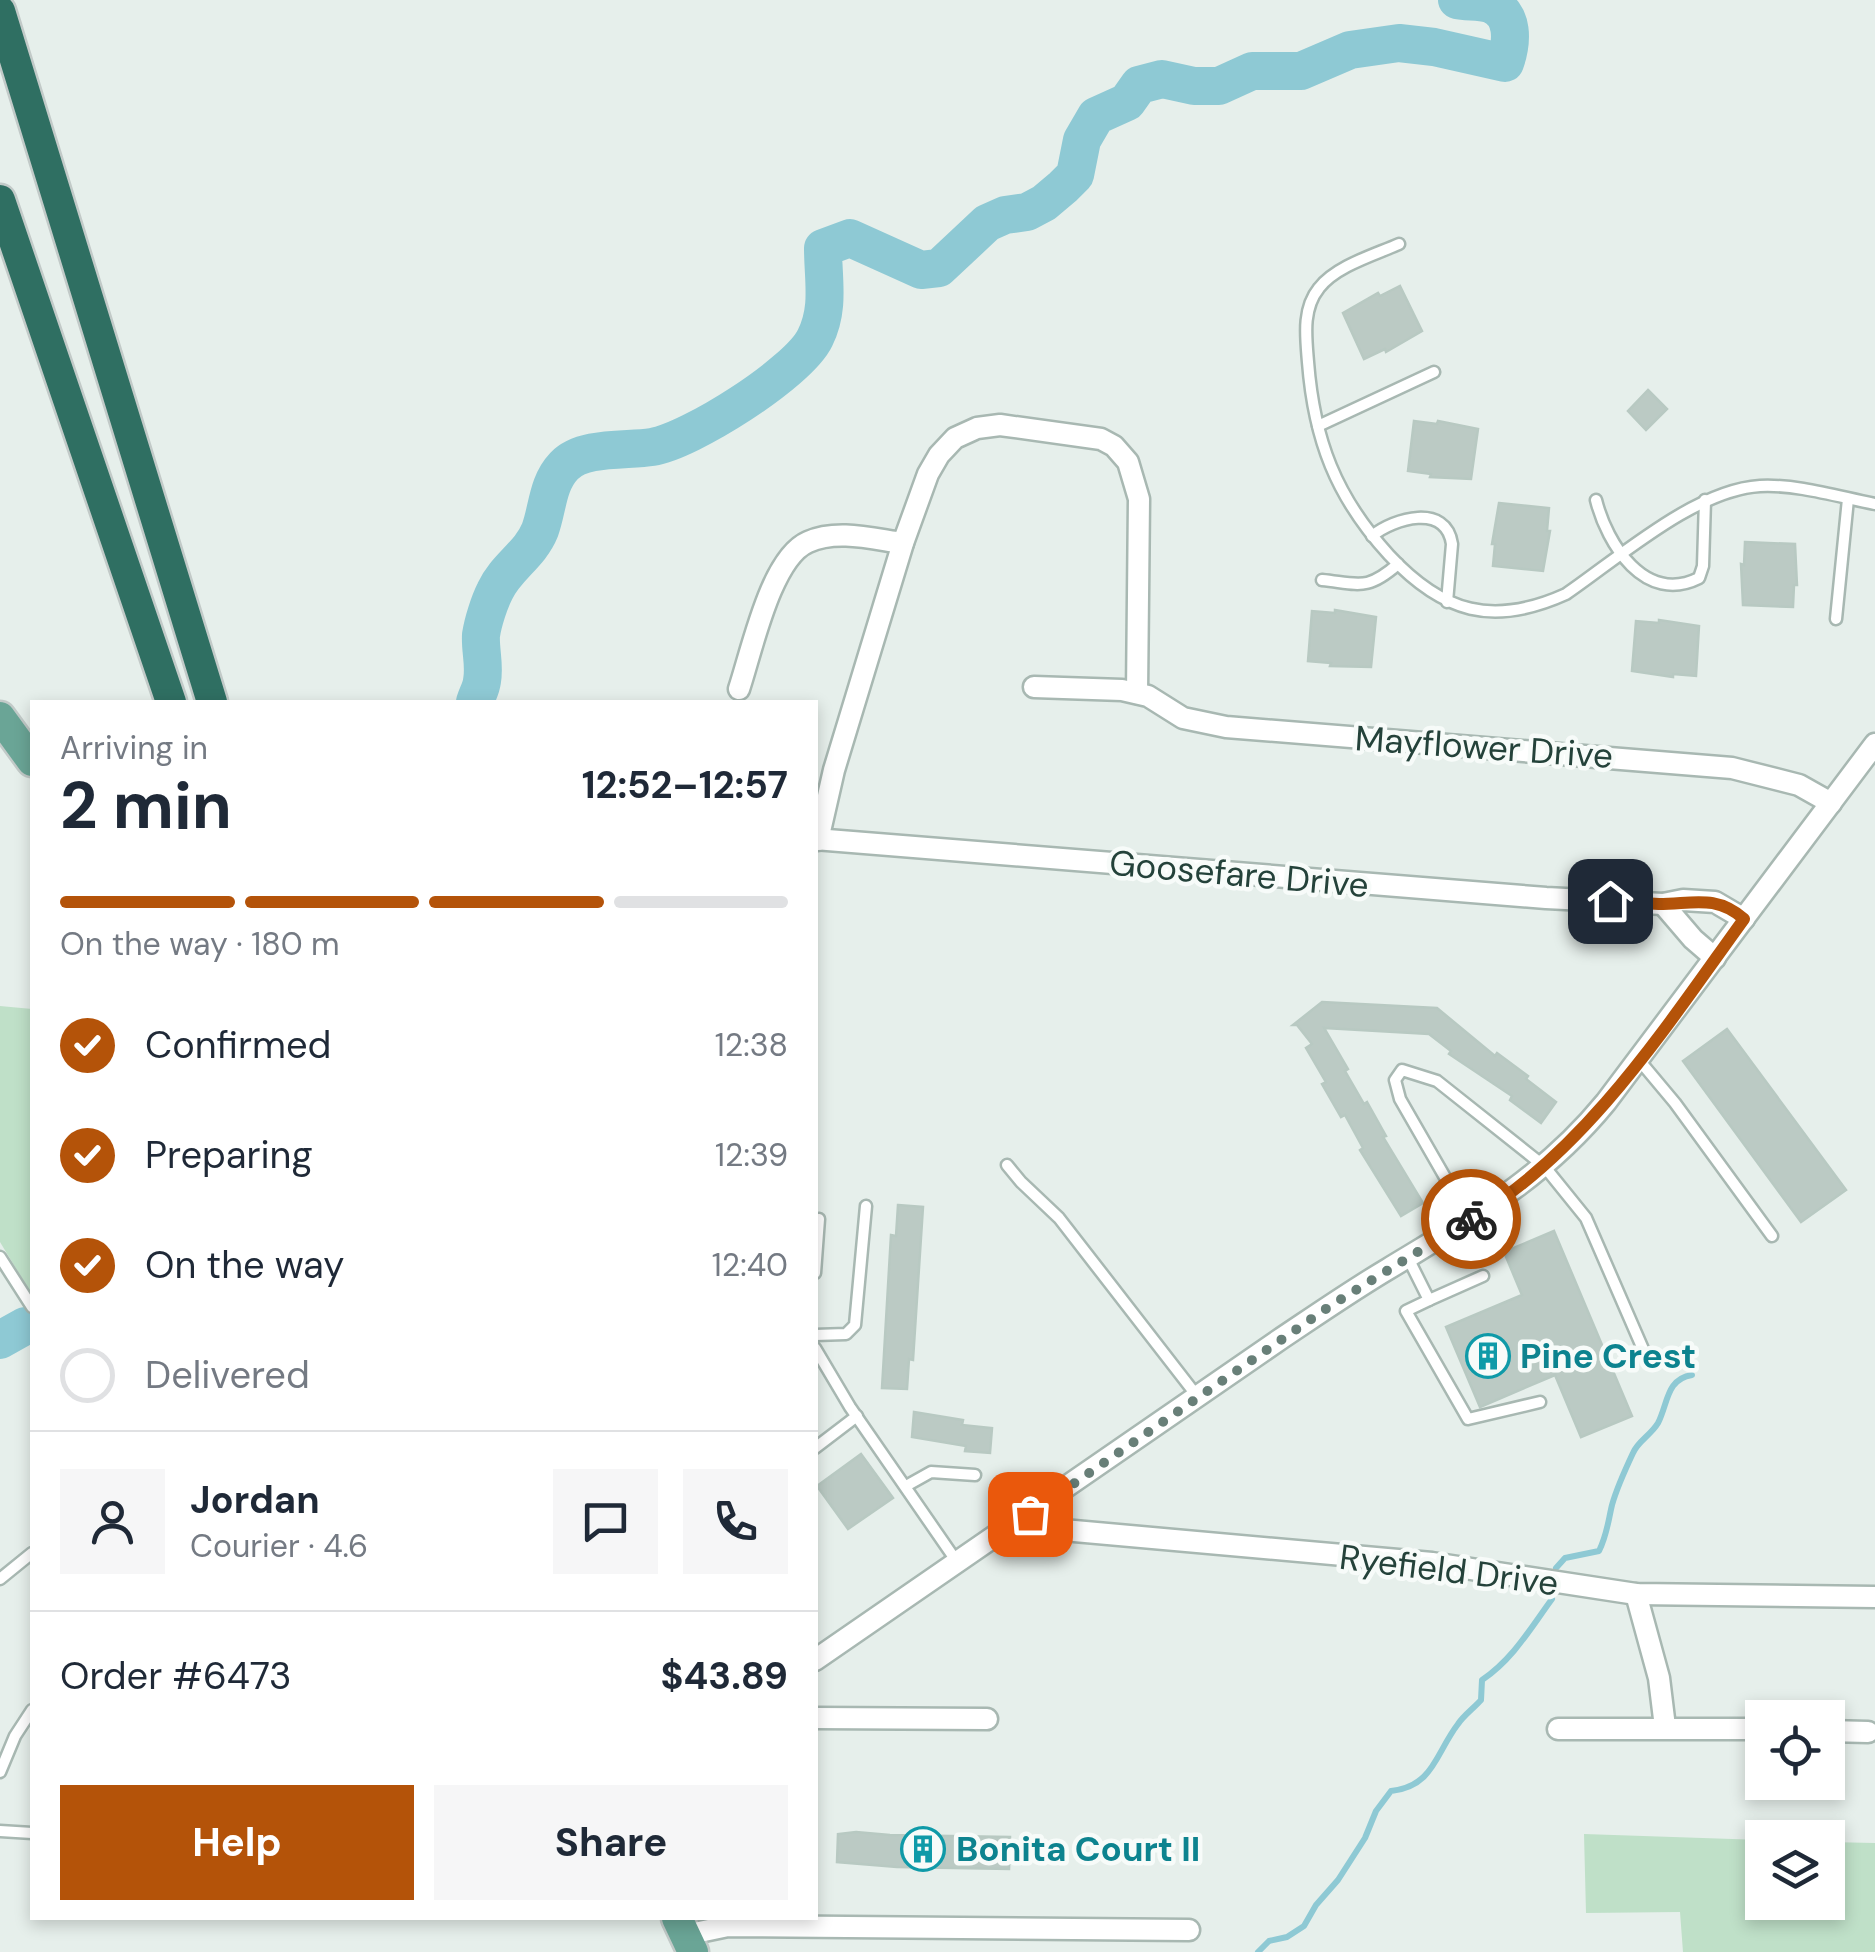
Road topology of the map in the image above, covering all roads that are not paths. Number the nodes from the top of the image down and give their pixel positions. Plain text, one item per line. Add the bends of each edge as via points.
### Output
1 (0, 11) edge
2 (0, 200) edge
3 (1399, 244) dead end
4 (1434, 372) dead end
5 (1318, 426) junction
6 (1848, 499) junction
7 (1596, 500) dead end
8 (1705, 500) junction
9 (1875, 504) edge
10 (1372, 536) junction
11 (903, 543) junction
12 (1624, 555) junction
13 (1398, 564) junction
14 (1322, 580) dead end
15 (1447, 602) junction
16 (1836, 619) dead end
17 (1034, 687) dead end
18 (740, 689) dead end
19 (1137, 693) junction
20 (170, 700) edge
21 (211, 700) edge
22 (0, 716) edge
23 (1875, 744) edge
24 (30, 757) edge
25 (1830, 803) junction
26 (818, 831) edge
27 (818, 839) edge
28 (1664, 904) junction
29 (1744, 919) junction
30 (1715, 958) junction
31 (1638, 1059) junction
32 (1007, 1165) dead end
33 (1544, 1166) junction
34 (866, 1206) dead end
35 (819, 1219) dead end
36 (1470, 1220) junction
37 (818, 1232) edge
38 (1772, 1236) dead end
39 (0, 1256) edge
40 (1408, 1257) junction
41 (1483, 1276) dead end
42 (1429, 1300) junction
43 (30, 1304) edge
44 (818, 1334) edge
45 (818, 1353) edge
46 (1646, 1356) dead end
47 (1198, 1397) junction
48 (1540, 1402) dead end
49 (857, 1416) junction
50 (818, 1446) edge
51 (975, 1475) dead end
52 (906, 1486) junction
53 (1030, 1514) junction
54 (30, 1555) edge
55 (957, 1563) junction
56 (0, 1579) edge
57 (1636, 1594) junction
58 (1875, 1597) edge
59 (818, 1658) edge
60 (30, 1713) edge
61 (818, 1718) edge
62 (987, 1719) dead end
63 (1665, 1727) junction
64 (1558, 1729) dead end
65 (1745, 1729) edge
66 (1845, 1731) edge
67 (1868, 1732) dead end
68 (0, 1772) edge
69 (0, 1832) edge
70 (30, 1832) edge
71 (1188, 1930) dead end
72 (685, 1935) edge

1 - 21 highway
2 - 20 highway
3 - 5 lane via 1329,278 1310,304 1309,376
4 - 5 lane
5 - 10 lane via 1335,479
6 - 8 lane via 1760,486
6 - 9 lane
6 - 16 lane
7 - 12 lane via 1602,524
8 - 12 lane
8 - 12 lane via 1699,578 1679,584 1644,579
10 - 13 lane
10 - 15 lane via 1401,520 1441,523 1452,544
11 - 18 street via 830,537 790,553
11 - 19 street via 928,474 955,438 1000,425 1114,446 1128,462 1139,499
11 - 26 street
12 - 15 lane via 1566,594 1528,610 1485,612
13 - 14 lane via 1363,585
13 - 15 lane
17 - 19 street, Mayflower Drive
19 - 25 street, Mayflower Drive via 1183,718 1226,726 1732,768 1798,785
22 - 24 main road
23 - 25 street
25 - 29 street
27 - 28 street, Goosefare Drive
28 - 29 street, Goosefare Drive via 1715,902
28 - 30 street
29 - 30 street
30 - 31 street
31 - 33 street
31 - 38 lane
32 - 47 lane via 1059,1218
33 - 36 street
33 - 36 lane via 1438,1081 1398,1073 1400,1099
33 - 46 lane via 1586,1218
34 - 44 lane via 855,1325 846,1334
35 - 37 lane
36 - 40 street
39 - 43 lane
40 - 42 lane
40 - 47 street
41 - 42 lane
42 - 48 lane via 1406,1311 1468,1419
45 - 49 lane
47 - 53 street
49 - 50 lane
49 - 52 lane
51 - 52 lane via 931,1472
52 - 55 lane
53 - 55 street
53 - 57 street, Ryefield Drive via 1052,1529 1432,1563
54 - 56 lane
55 - 59 street
57 - 58 street, Ryefield Drive
57 - 63 street
60 - 68 lane
61 - 62 street
63 - 64 street
63 - 65 street
66 - 67 street
69 - 70 lane
71 - 72 street via 728,1926

